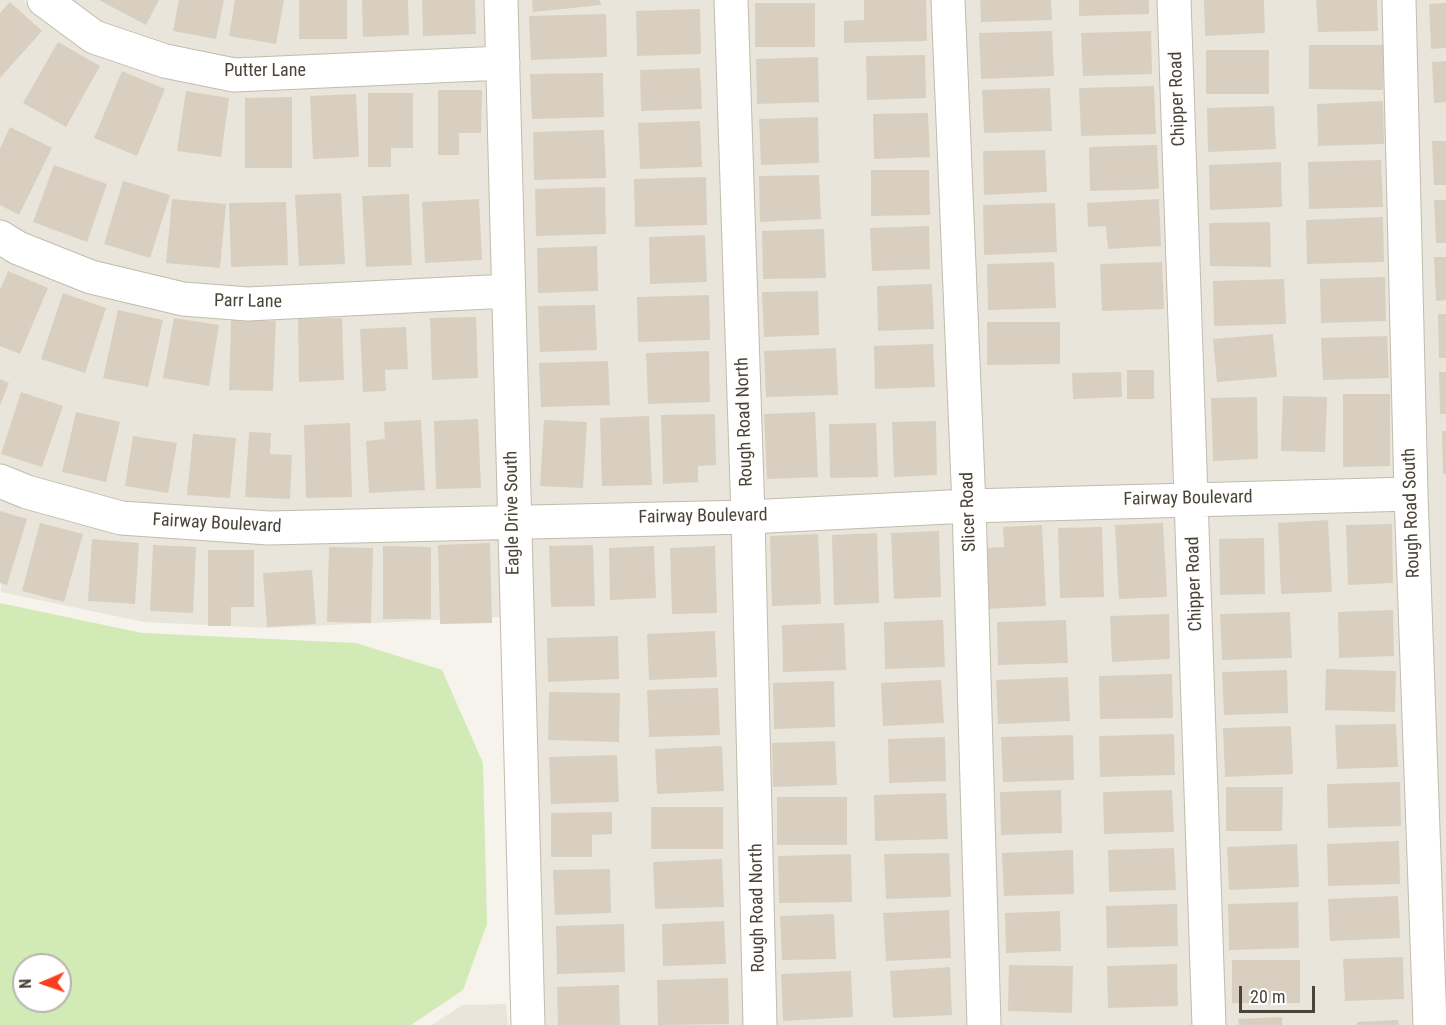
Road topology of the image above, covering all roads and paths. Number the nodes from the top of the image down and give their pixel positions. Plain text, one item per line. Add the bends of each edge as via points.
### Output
1 (44, 0) edge
2 (501, 0) edge
3 (731, 0) edge
4 (948, 0) edge
5 (1174, 0) edge
6 (1399, 0) edge
7 (503, 63) junction
8 (0, 237) edge
9 (508, 291) junction
10 (0, 481) edge
11 (1411, 494) junction
12 (1192, 498) junction
13 (969, 506) junction
14 (748, 517) junction
15 (513, 522) junction
16 (528, 1025) edge
17 (760, 1025) edge
18 (984, 1025) edge
19 (1209, 1025) edge
20 (1430, 1025) edge

1 - 7 street, Putter Lane via 94,37 165,62 234,75
2 - 7 street, Eagle Drive South
3 - 14 street, Rough Road North
4 - 13 street, Slicer Road
5 - 12 street, Chipper Road
6 - 11 street, Rough Road South
7 - 9 street, Eagle Drive South
8 - 9 street, Parr Lane via 91,277 183,299 248,304
9 - 15 street, Eagle Drive South
10 - 15 street, Fairway Boulevard via 121,518 269,528
11 - 12 street, Fairway Boulevard
11 - 20 street, Rough Road South
12 - 13 street, Fairway Boulevard
12 - 19 street, Chipper Road
13 - 14 street, Fairway Boulevard
13 - 18 street, Slicer Road
14 - 15 street, Fairway Boulevard
14 - 17 street, Rough Road North
15 - 16 street, Eagle Drive South

